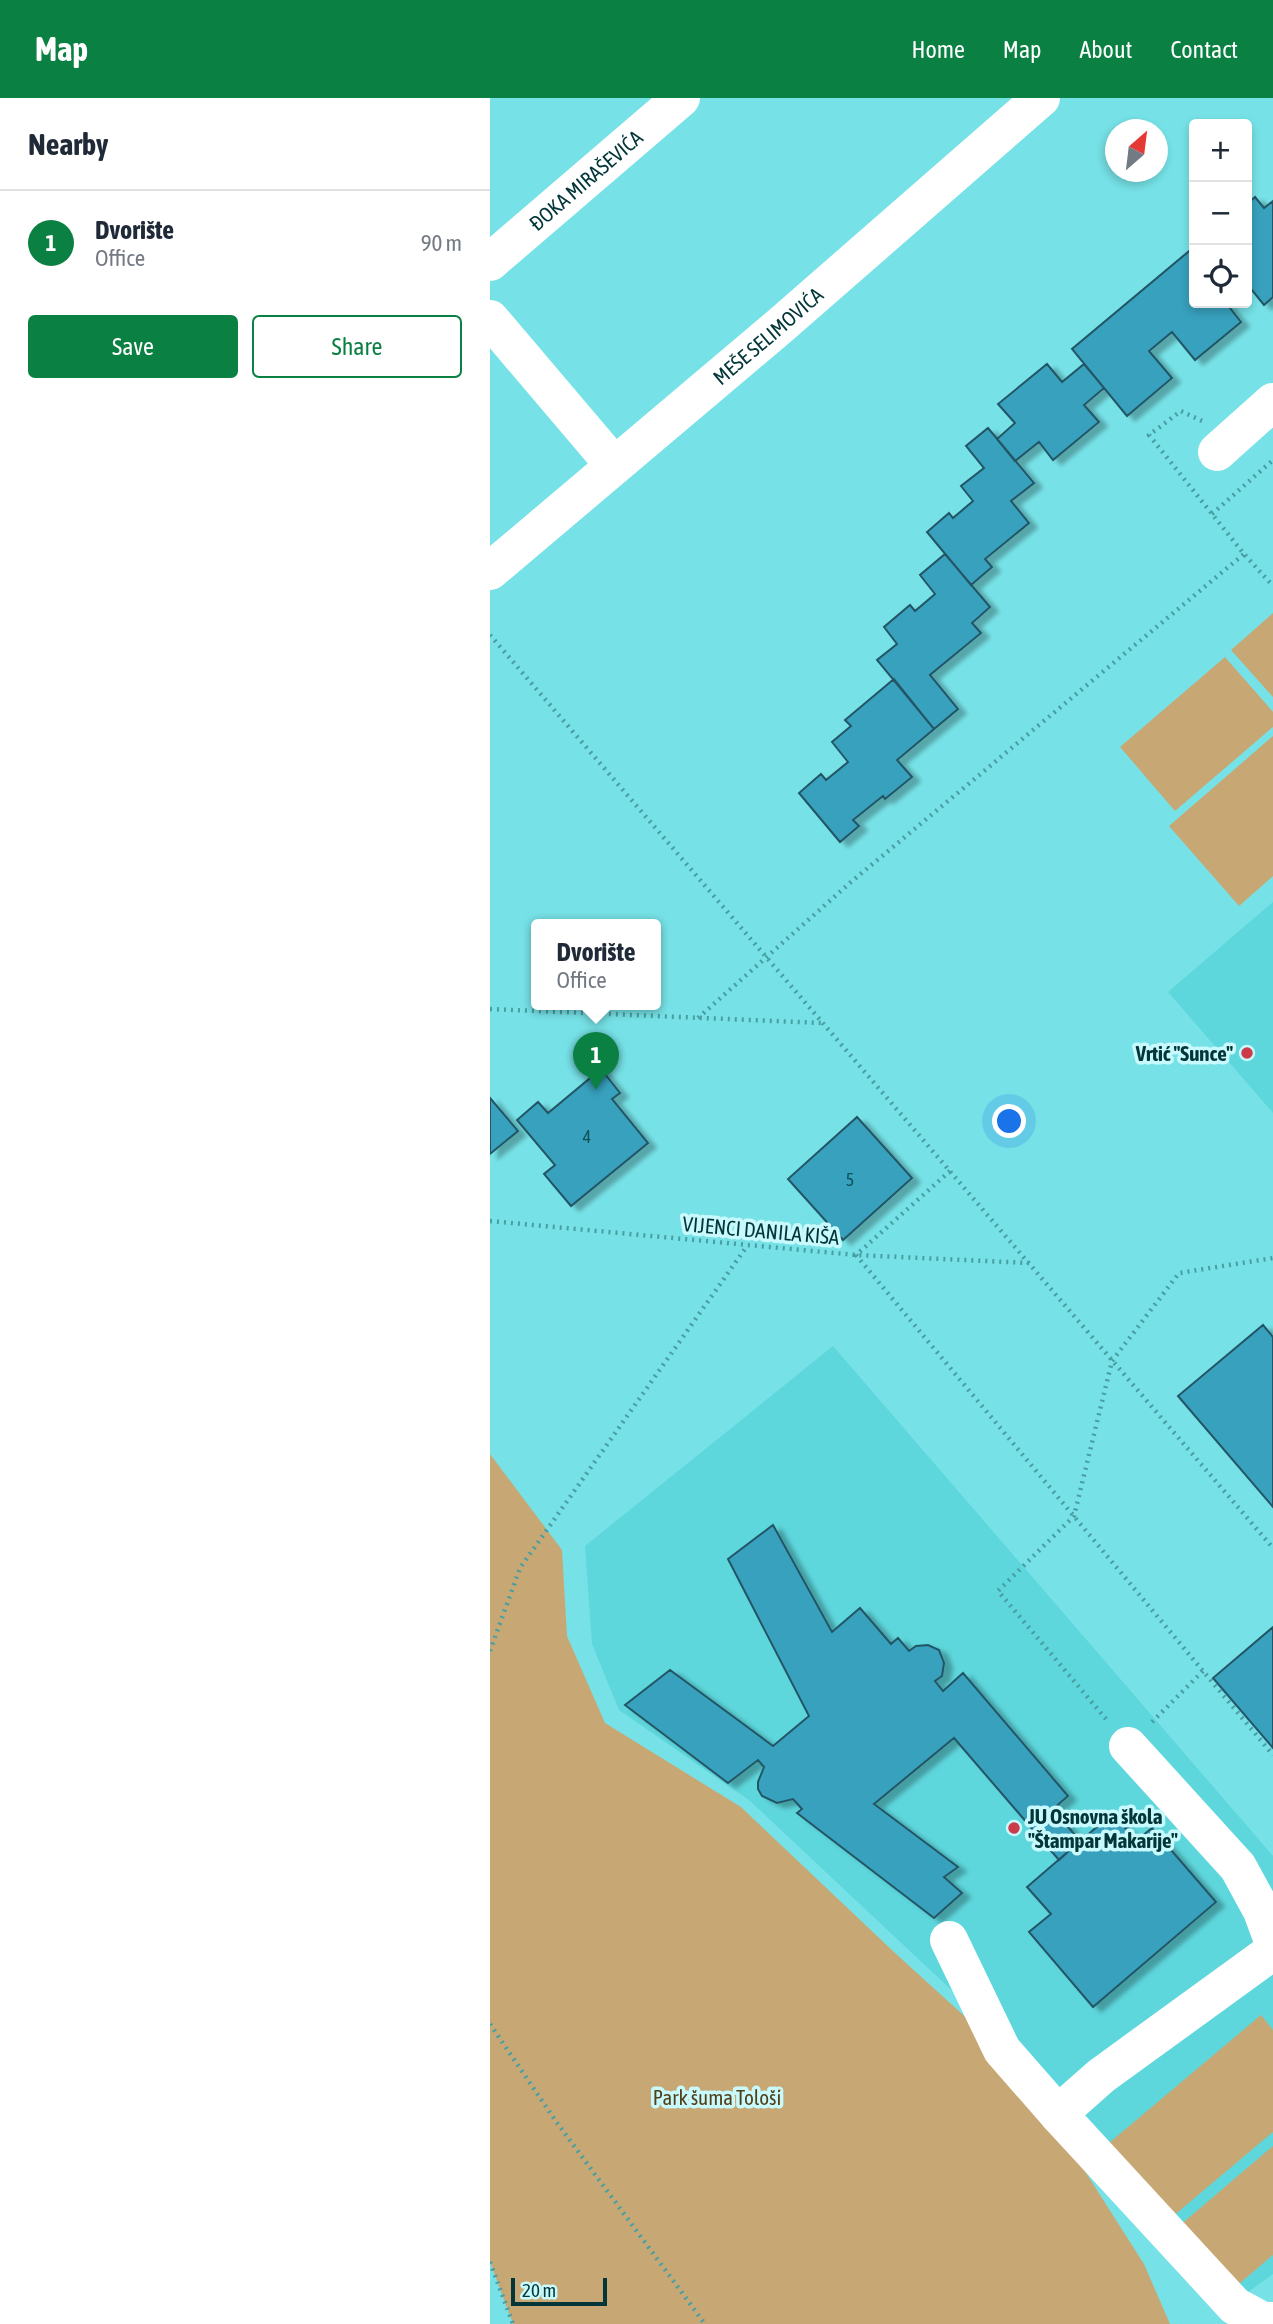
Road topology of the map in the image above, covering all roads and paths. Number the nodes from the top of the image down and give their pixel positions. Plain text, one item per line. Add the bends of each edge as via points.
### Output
1 (681, 98) edge
2 (1041, 98) edge
3 (490, 262) edge
4 (490, 319) edge
5 (1273, 402) edge
6 (1217, 452) dead end
7 (1273, 460) edge
8 (614, 465) junction
9 (1212, 514) dead end
10 (490, 571) edge
11 (1273, 586) edge
12 (490, 635) edge
13 (766, 956) junction
14 (490, 1009) edge
15 (698, 1018) junction
16 (823, 1023) junction
17 (950, 1171) junction
18 (490, 1221) edge
19 (747, 1245) junction
20 (856, 1255) junction
21 (1273, 1258) edge
22 (1029, 1264) junction
23 (1112, 1361) junction
24 (1074, 1516) junction
25 (1273, 1548) edge
26 (490, 1651) edge
27 (1203, 1671) junction
28 (1128, 1746) junction
29 (1273, 1755) edge
30 (949, 1940) dead end
31 (1273, 1941) edge
32 (1273, 1951) edge
33 (490, 2024) edge
34 (1058, 2114) junction
35 (490, 2262) edge
36 (1273, 2321) edge
37 (513, 2324) edge
38 (705, 2324) edge

1 - 3 street, ĐOKA MIRAŠEVIĆA
2 - 8 street, MEŠE SELIMOVIĆA
4 - 8 street
5 - 6 street
7 - 9 path
8 - 10 street, MEŠE SELIMOVIĆA
11 - 13 path via 1244,554
12 - 13 path
13 - 15 path
13 - 16 path
14 - 15 path
15 - 16 path
16 - 17 path
17 - 20 path
17 - 22 path
18 - 19 path, VIJENCI DANILA KIŠA
19 - 20 path, VIJENCI DANILA KIŠA
19 - 26 path via 520,1568
20 - 22 path, VIJENCI DANILA KIŠA
20 - 24 path
21 - 23 path via 1179,1273
22 - 23 path
23 - 24 path
23 - 25 path
24 - 27 path
24 - 28 path via 998,1591
27 - 28 path
27 - 29 path
28 - 31 street via 1238,1867
30 - 34 street via 1002,2050
32 - 34 street via 1101,2076
33 - 38 path
34 - 36 street via 1235,2306 1263,2321
35 - 37 path

